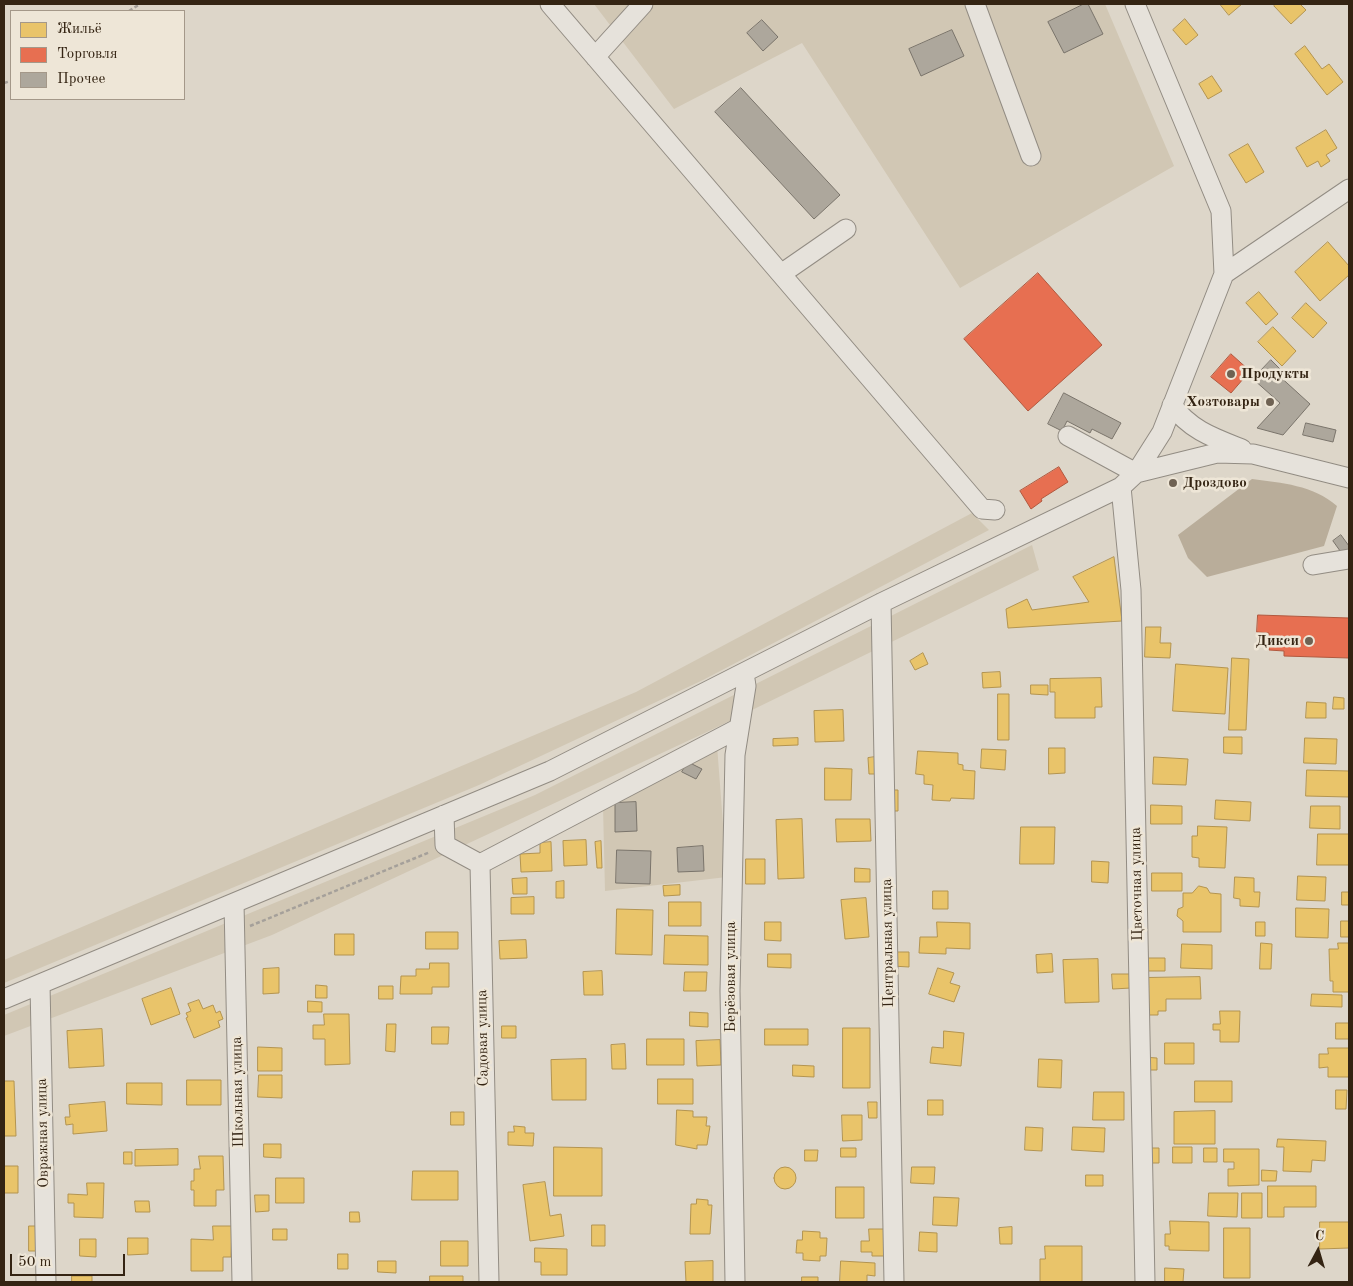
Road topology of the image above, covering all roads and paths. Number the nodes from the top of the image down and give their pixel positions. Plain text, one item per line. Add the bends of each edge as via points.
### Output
1 (550, 4) edge
2 (643, 4) edge
3 (975, 4) edge
4 (1135, 4) edge
5 (596, 57) junction
6 (1031, 156) dead end
7 (1349, 189) edge
8 (846, 229) dead end
9 (781, 274) junction
10 (1224, 274) junction
11 (1172, 405) junction
12 (1068, 436) dead end
13 (1254, 454) junction
14 (1136, 473) junction
15 (1349, 478) edge
16 (1121, 487) junction
17 (995, 510) dead end
18 (1349, 559) edge
19 (1313, 565) dead end
20 (881, 603) junction
21 (744, 673) junction
22 (739, 728) junction
23 (444, 815) junction
24 (445, 845) junction
25 (480, 864) junction
26 (234, 903) junction
27 (235, 933) junction
28 (40, 984) junction
29 (4, 999) edge
30 (46, 1282) edge
31 (242, 1282) edge
32 (489, 1282) edge
33 (735, 1282) edge
34 (894, 1282) edge
35 (1145, 1282) edge

1 - 5 street
2 - 5 street
3 - 6 street
4 - 10 street via 1221,211
5 - 9 street
7 - 10 street
8 - 9 street
9 - 17 street via 982,509
10 - 11 street
11 - 13 street via 1180,417 1198,431
11 - 14 street via 1162,432
12 - 14 street
13 - 14 street via 1217,453
13 - 15 street
14 - 16 street
16 - 20 street
16 - 35 street, Цветочная улица via 1131,590
18 - 19 street
20 - 21 street
20 - 34 street, Центральная улица
21 - 22 street, Берёзовая улица via 746,686
21 - 23 street via 550,771
22 - 25 street
22 - 33 street, Берёзовая улица via 735,755 730,991
23 - 24 street
23 - 26 street
24 - 25 street
24 - 27 path
25 - 32 street, Садовая улица
26 - 27 street, Школьная улица
26 - 28 street
27 - 31 street, Школьная улица
28 - 29 street
28 - 30 street, Овражная улица

